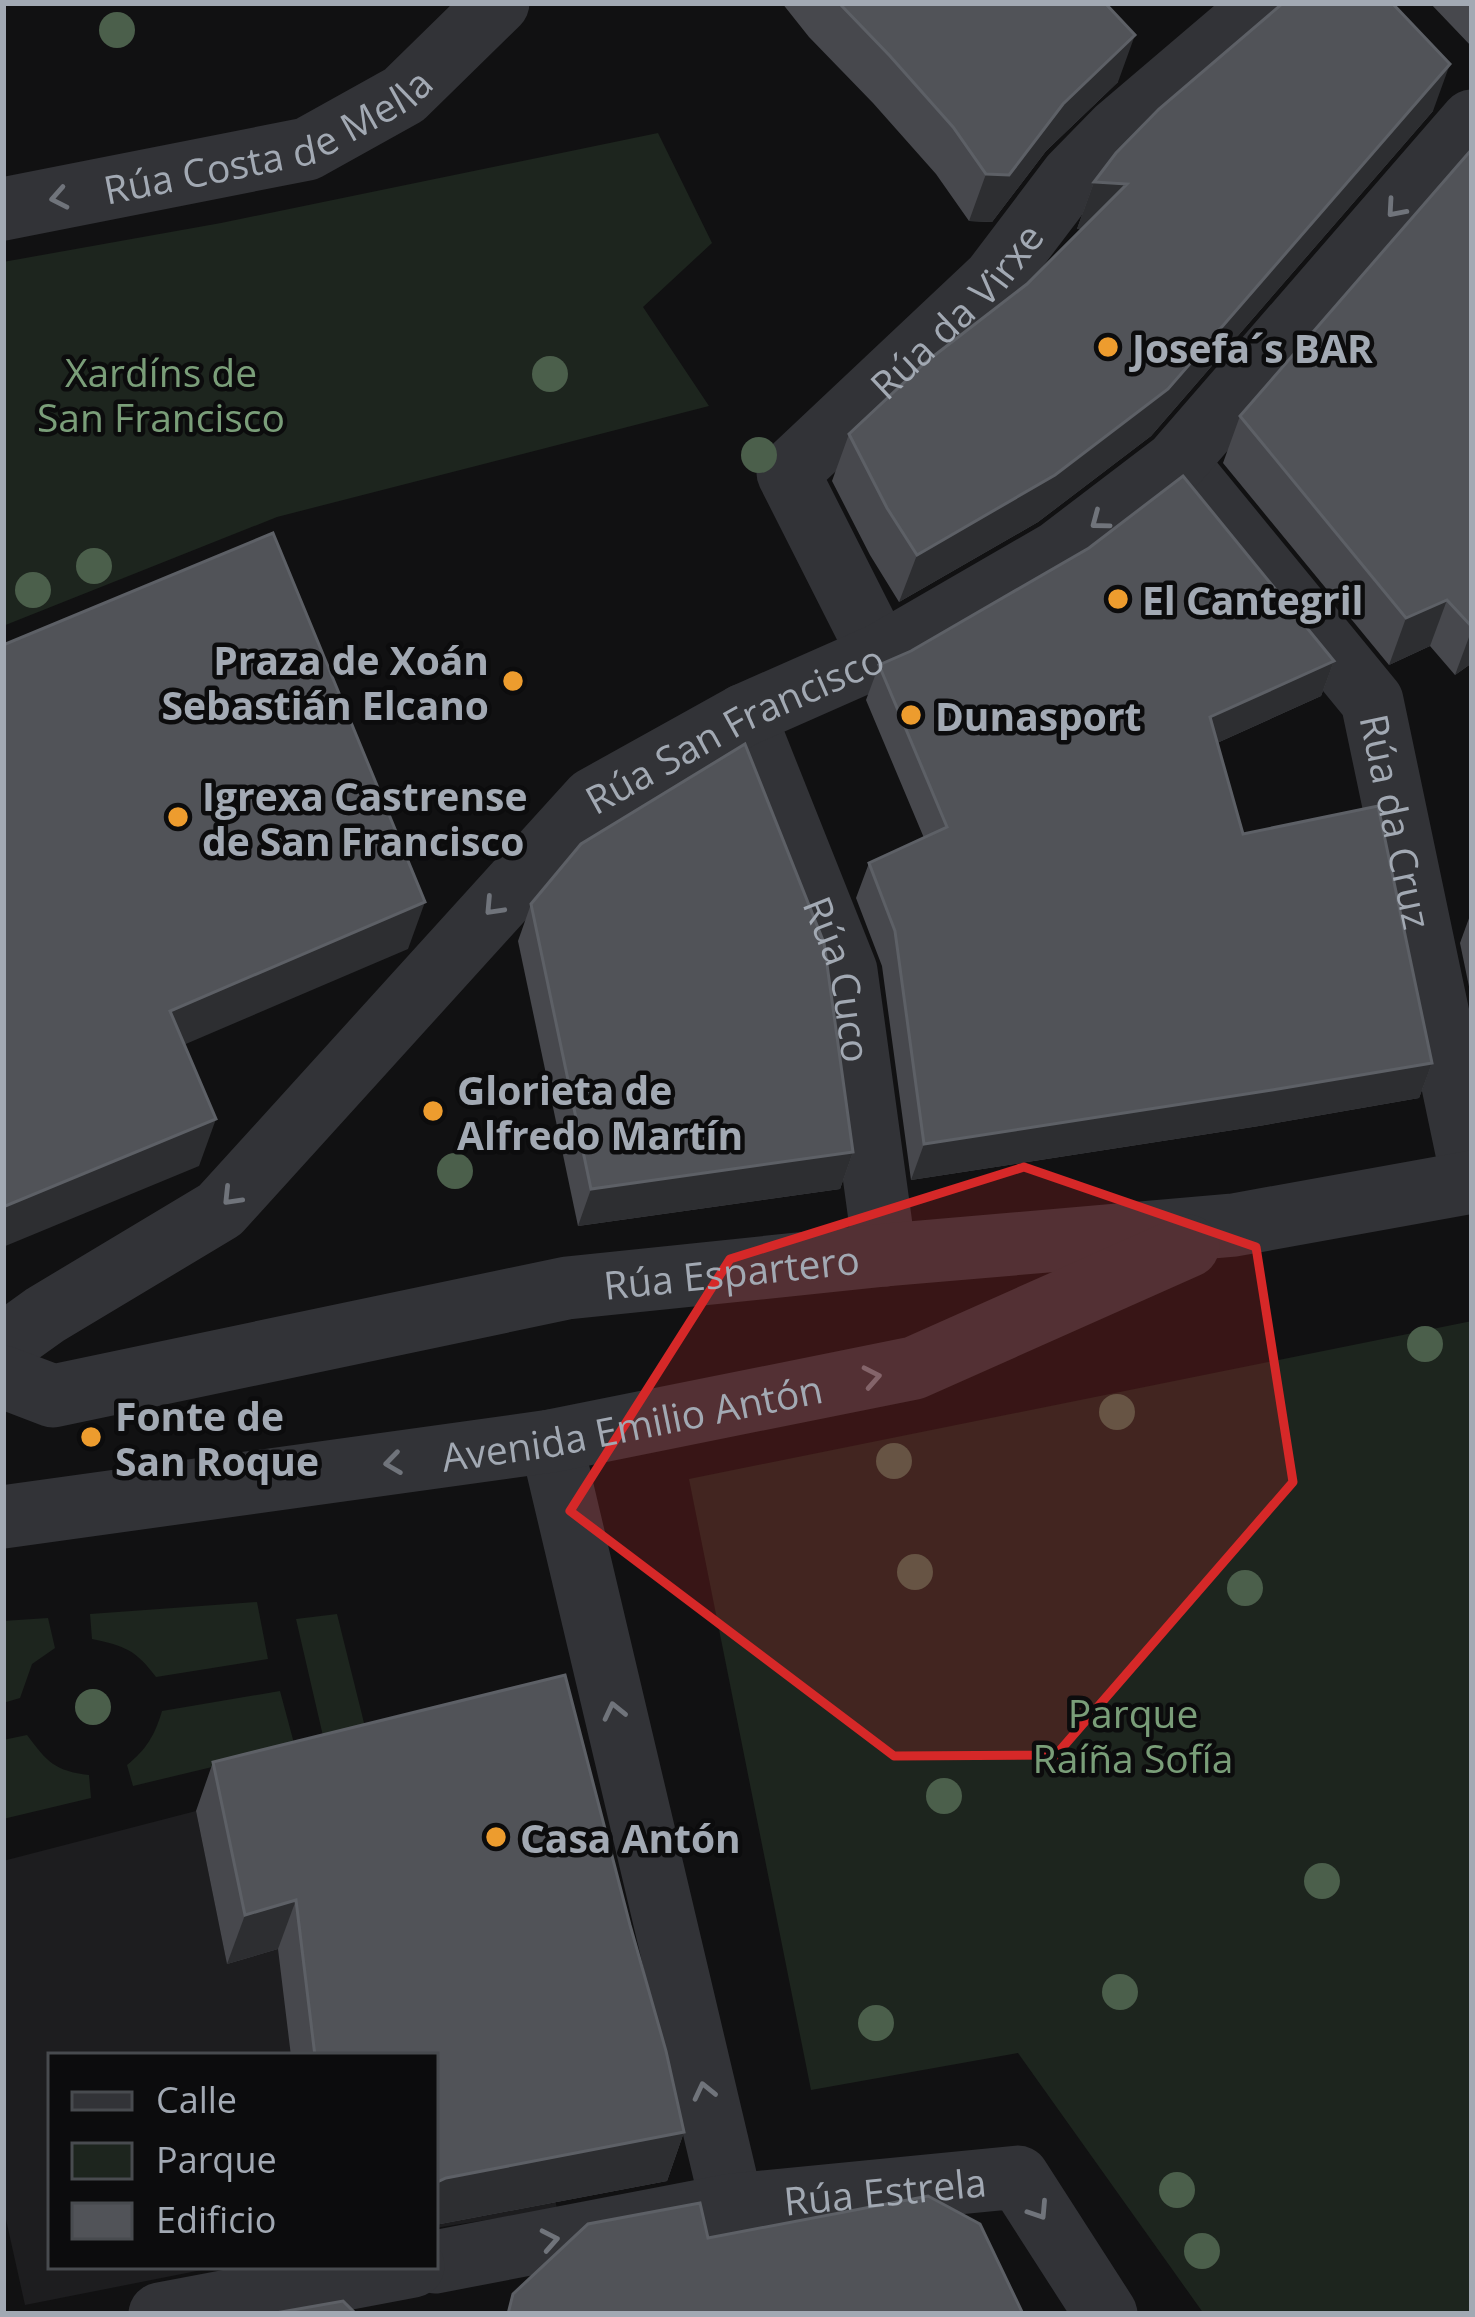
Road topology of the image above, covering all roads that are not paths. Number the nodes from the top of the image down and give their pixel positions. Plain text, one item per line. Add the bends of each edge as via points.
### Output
1 (498, 3) edge
2 (1266, 3) edge
3 (1472, 121) edge
4 (3, 209) edge
5 (1176, 462) junction
6 (880, 655) junction
7 (744, 715) junction
8 (1472, 1179) edge
9 (1234, 1226) junction
10 (885, 1255) junction
11 (3, 1345) edge
12 (3, 1377) edge
13 (551, 1441) junction
14 (3, 1517) edge
15 (732, 2204) junction
16 (433, 2275) edge
17 (160, 2314) edge
18 (1106, 2314) edge

1 -> 4 street, Rúa Costa de Mella via 404,95 307,149
2 - 6 street, Rúa da Virxe via 1102,145 994,279 788,473
3 -> 5 street, Rúa San Francisco
5 -> 6 street, Rúa San Francisco via 1058,552
5 - 8 street, Rúa da Cruz via 1372,701
6 - 7 street, Rúa San Francisco
7 - 10 street, Rúa Cuco via 846,970
7 -> 11 street, Rúa San Francisco via 593,799 220,1210
8 - 9 street, Rúa Espartero
9 - 10 street, Rúa Espartero
13 -> 9 street, Avenida Emilio Antón via 914,1368
10 - 12 street, Rúa Espartero via 567,1288 53,1396
13 -> 14 street, Avenida Emilio Antón
15 -> 13 street
16 -> 15 street
15 -> 18 street, Rúa Estrela via 1018,2177
16 - 17 street

